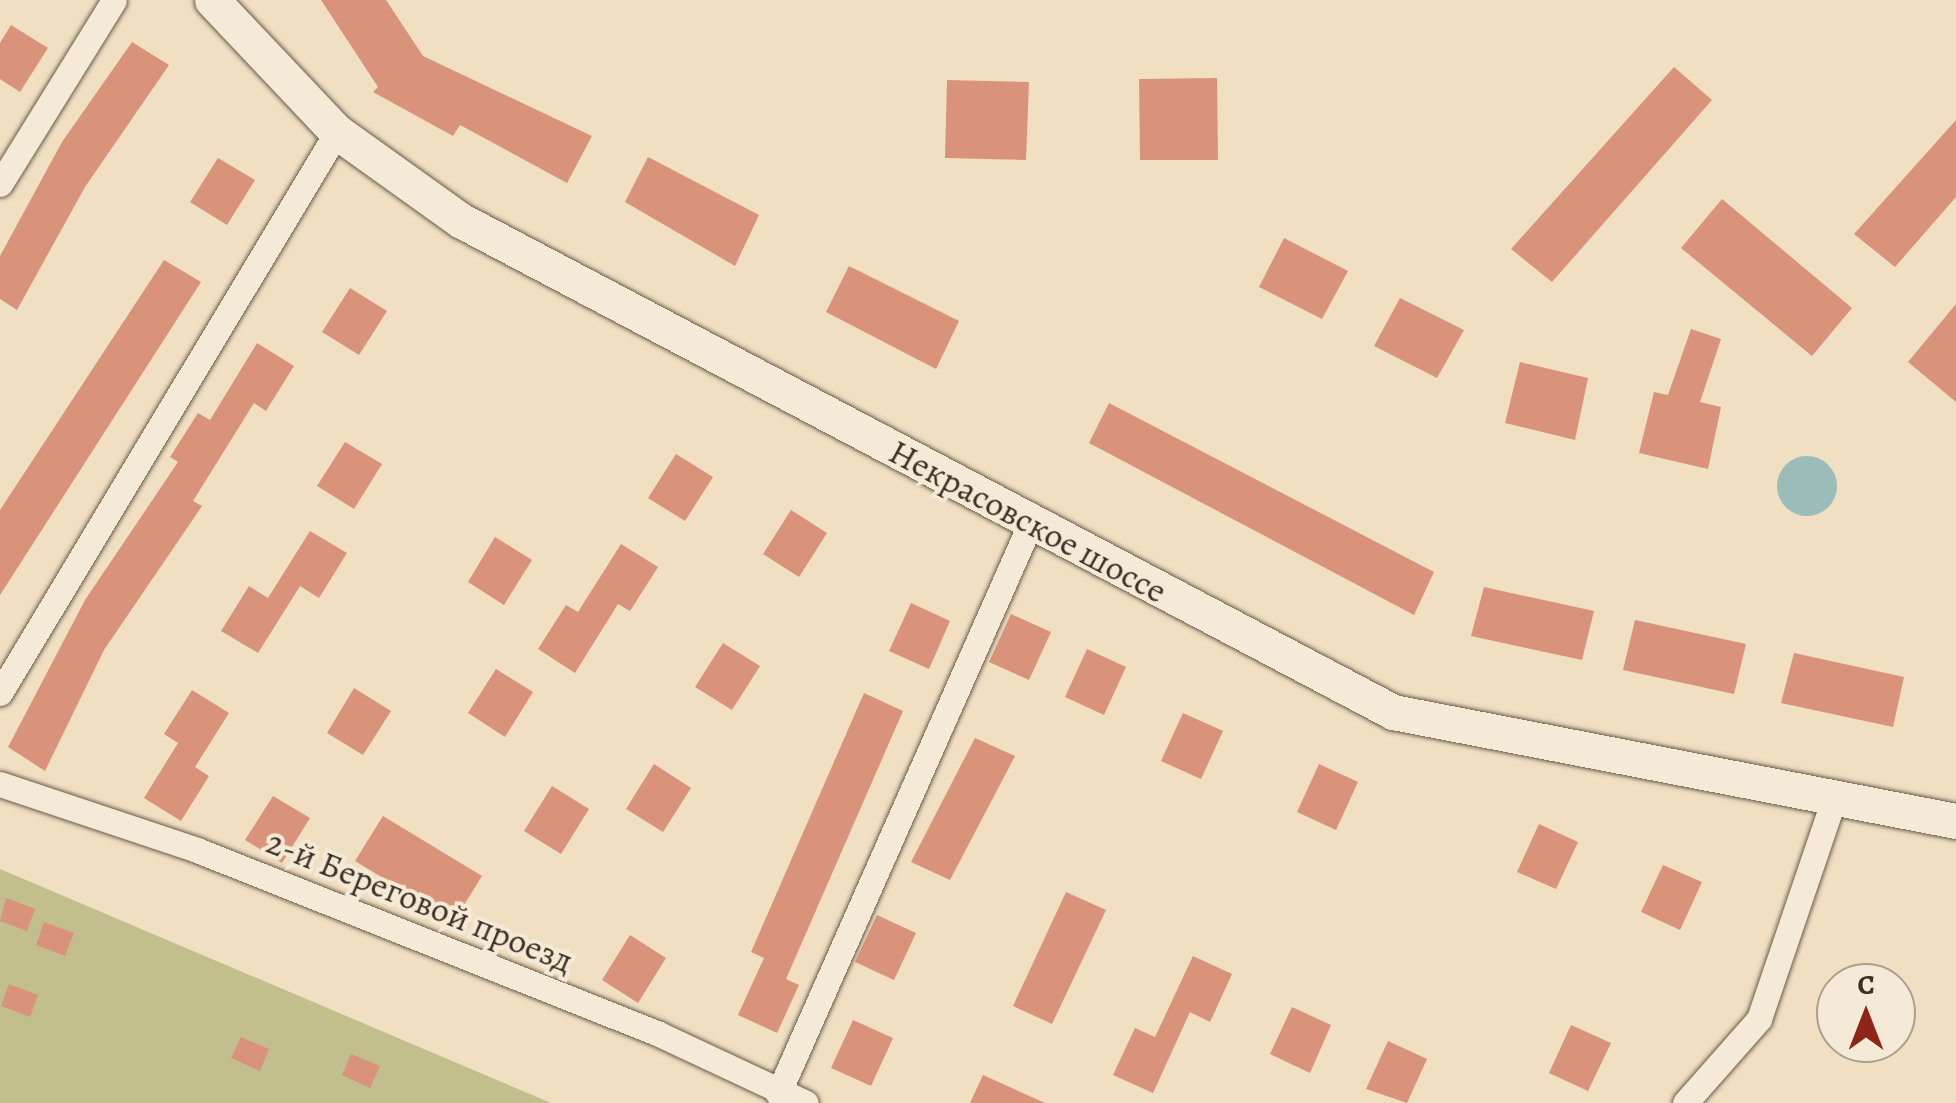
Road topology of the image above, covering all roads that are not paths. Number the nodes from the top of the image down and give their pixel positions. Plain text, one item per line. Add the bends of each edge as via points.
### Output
1 (114, 0) edge
2 (212, 0) edge
3 (337, 132) junction
4 (0, 184) edge
5 (1031, 522) junction
6 (0, 693) edge
7 (0, 784) edge
8 (1832, 804) junction
9 (1951, 820) edge
10 (778, 1094) junction
11 (806, 1103) edge
12 (1686, 1103) edge

1 - 4 street
2 - 3 main road, Некрасовское шоссе
3 - 5 main road, Некрасовское шоссе via 460,220
3 - 6 street
5 - 8 main road, Некрасовское шоссе via 1393,712
5 - 10 street
7 - 10 street, 2-й Береговой проезд via 198,850 659,1034
8 - 9 main road, Некрасовское шоссе
8 - 12 street via 1759,1019
10 - 11 street, 2-й Береговой проезд

